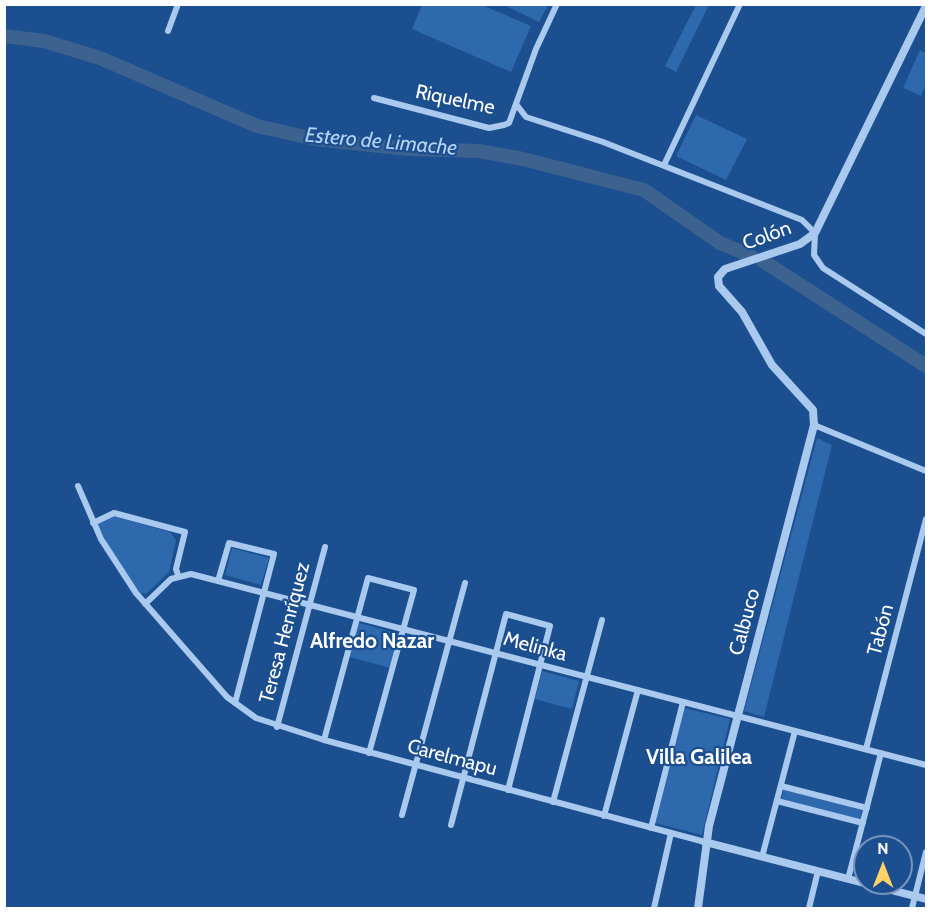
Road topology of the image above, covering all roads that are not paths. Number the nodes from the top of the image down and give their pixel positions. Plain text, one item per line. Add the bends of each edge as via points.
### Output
1 (178, 4) edge
2 (557, 4) edge
3 (740, 4) edge
4 (927, 6) edge
5 (168, 31) dead end
6 (374, 98) dead end
7 (516, 104) junction
8 (664, 165) junction
9 (815, 233) junction
10 (927, 334) edge
11 (813, 410) joint
12 (814, 425) junction
13 (927, 471) edge
14 (78, 486) dead end
15 (927, 519) edge
16 (93, 523) junction
17 (325, 547) dead end
18 (178, 575) junction
19 (219, 581) junction
20 (465, 583) dead end
21 (264, 593) junction
22 (145, 604) junction
23 (310, 605) junction
24 (357, 617) junction
25 (602, 621) dead end
26 (403, 629) junction
27 (450, 641) junction
28 (495, 653) junction
29 (540, 665) junction
30 (587, 677) junction
31 (638, 690) junction
32 (683, 702) junction
33 (235, 703) junction
34 (737, 717) junction
35 (277, 727) junction
36 (795, 731) junction
37 (324, 740) junction
38 (867, 749) junction
39 (369, 753) junction
40 (881, 753) junction
41 (416, 765) junction
42 (927, 765) edge
43 (463, 778) junction
44 (781, 786) junction
45 (508, 790) junction
46 (777, 801) junction
47 (554, 802) junction
48 (867, 808) junction
49 (402, 815) dead end
50 (604, 816) junction
51 (863, 822) junction
52 (451, 825) dead end
53 (651, 828) junction
54 (671, 833) junction
55 (705, 842) junction
56 (927, 852) edge
57 (762, 857) junction
58 (818, 871) junction
59 (848, 879) junction
60 (915, 896) junction
61 (927, 899) edge
62 (654, 909) edge
63 (698, 909) edge
64 (809, 909) edge
65 (912, 909) edge

1 - 5 street
2 - 7 street, Riquelme
3 - 8 street
4 - 9 street, Colón
6 - 7 street, Riquelme via 489,128 508,123
7 - 8 street via 526,117
8 - 9 street via 802,220
9 - 10 street via 814,255 823,268
9 - 11 street, Colón via 800,244 725,269 718,280 742,312 771,365
11 - 12 street, Calbuco
12 - 13 street
12 - 34 street, Calbuco
14 - 16 street, Carelmapu
15 - 38 street, Tabón
16 - 18 street via 114,513 184,532
16 - 22 street, Carelmapu
17 - 23 street, Teresa Henríquez
18 - 19 street, Melinka
18 - 22 street
19 - 21 street, Melinka
19 - 21 street via 229,543 274,555
20 - 27 street
21 - 23 street, Melinka
21 - 33 street
22 - 33 street, Carelmapu
23 - 24 street, Melinka
23 - 35 street, Teresa Henríquez
24 - 26 street, Melinka
24 - 26 street via 368,578 414,590
24 - 37 street
25 - 30 street
26 - 27 street, Melinka
26 - 39 street
27 - 28 street, Melinka
27 - 41 street
28 - 29 street, Melinka
28 - 29 street via 506,614 550,626
28 - 43 street
29 - 30 street, Melinka
29 - 45 street
30 - 31 street, Melinka
30 - 47 street
31 - 32 street, Melinka
31 - 50 street
32 - 34 street, Melinka
32 - 53 street
33 - 35 street, Carelmapu
34 - 36 street, Melinka
34 - 55 street, Calbuco
35 - 37 street, Carelmapu
36 - 38 street, Melinka
36 - 44 street
37 - 39 street, Carelmapu
38 - 40 street, Melinka
39 - 41 street, Carelmapu
40 - 42 street, Melinka
40 - 48 street
41 - 43 street, Carelmapu
41 - 49 street
43 - 45 street, Carelmapu
43 - 52 street
44 - 46 street
44 - 48 street
45 - 47 street, Carelmapu
46 - 51 street
46 - 57 street
47 - 50 street, Carelmapu
48 - 51 street
50 - 53 street, Carelmapu
51 - 59 street
53 - 54 street, Carelmapu
54 - 55 street, Carelmapu
54 - 62 street
55 - 57 street, Carelmapu
55 - 63 street, Calbuco
56 - 60 street
57 - 58 street, Carelmapu
58 - 59 street, Carelmapu
58 - 64 street
59 - 60 street, Carelmapu
60 - 61 street, Carelmapu
60 - 65 street

